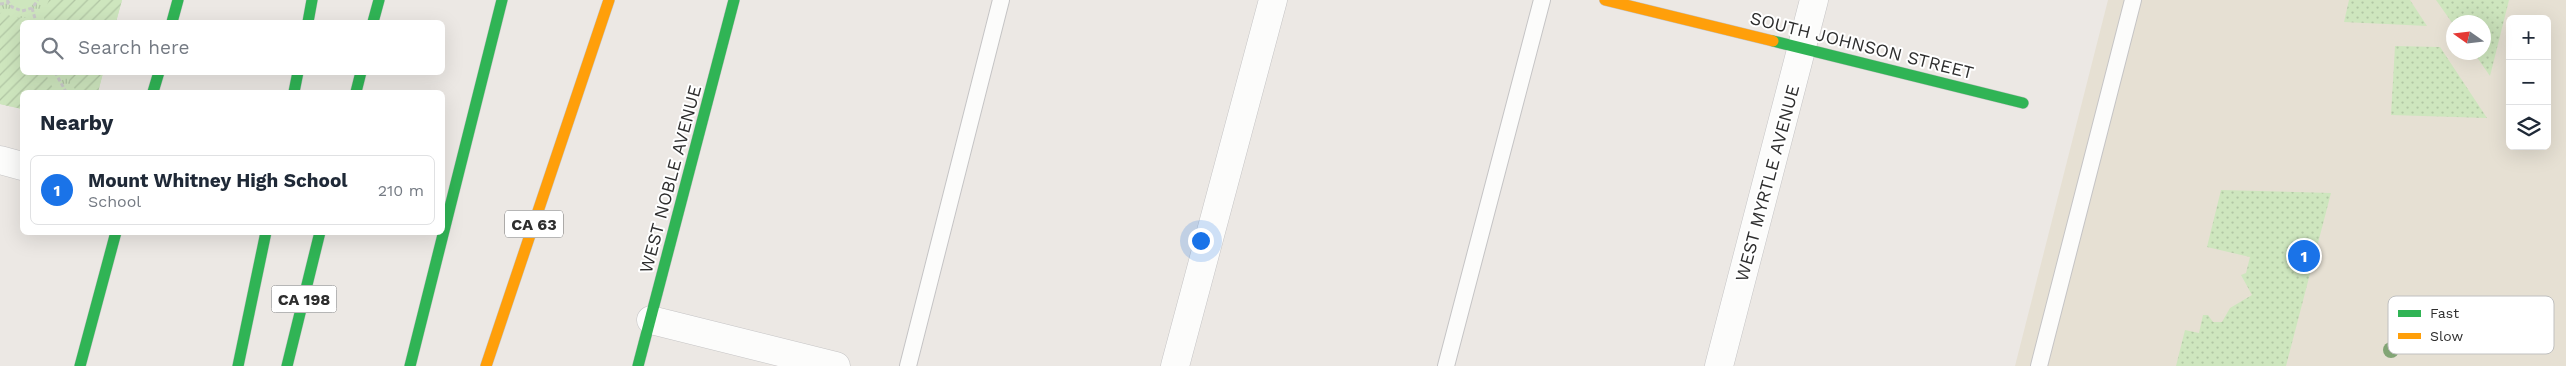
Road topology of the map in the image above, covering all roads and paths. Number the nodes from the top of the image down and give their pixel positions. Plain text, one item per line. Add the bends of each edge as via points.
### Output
1 (38, 0) edge
2 (178, 0) edge
3 (312, 0) edge
4 (379, 0) edge
5 (502, 0) edge
6 (609, 0) edge
7 (734, 0) edge
8 (1001, 0) edge
9 (1273, 0) edge
10 (1542, 0) edge
11 (1606, 0) edge
12 (1814, 0) edge
13 (2133, 0) edge
14 (8, 2) edge
15 (0, 4) edge
16 (32, 8) junction
17 (35, 20) edge
18 (173, 20) edge
19 (308, 20) edge
20 (374, 20) edge
21 (1802, 48) junction
22 (57, 75) edge
23 (158, 75) edge
24 (297, 75) edge
25 (360, 75) edge
26 (65, 90) edge
27 (154, 90) edge
28 (294, 90) edge
29 (356, 90) edge
30 (2023, 103) dead end
31 (0, 160) edge
32 (20, 165) edge
33 (445, 227) edge
34 (115, 235) edge
35 (265, 235) edge
36 (319, 235) edge
37 (443, 235) edge
38 (651, 320) junction
39 (80, 366) edge
40 (238, 366) edge
41 (287, 366) edge
42 (410, 366) edge
43 (486, 366) edge
44 (638, 366) edge
45 (836, 366) edge
46 (908, 366) edge
47 (1175, 366) edge
48 (1446, 366) edge
49 (1719, 366) edge
50 (2039, 366) edge

1 - 16 path
2 - 18 main road
3 - 19 main road
4 - 20 main road
5 - 33 main road
6 - 43 main road, CA 63
7 - 38 main road, WEST NOBLE AVENUE
8 - 46 lane
9 - 47 street
10 - 48 lane
11 - 21 main road, SOUTH JOHNSON STREET
12 - 21 street, WEST MYRTLE AVENUE
13 - 50 lane
14 - 15 path
14 - 16 path via 22,11
16 - 17 path
21 - 30 main road, SOUTH JOHNSON STREET
21 - 49 street, WEST MYRTLE AVENUE
22 - 26 path
23 - 27 main road
24 - 28 main road
25 - 29 main road
31 - 32 street
34 - 39 main road
35 - 40 main road
36 - 41 main road, CA 198
37 - 42 main road
38 - 44 main road, WEST NOBLE AVENUE
38 - 45 street

